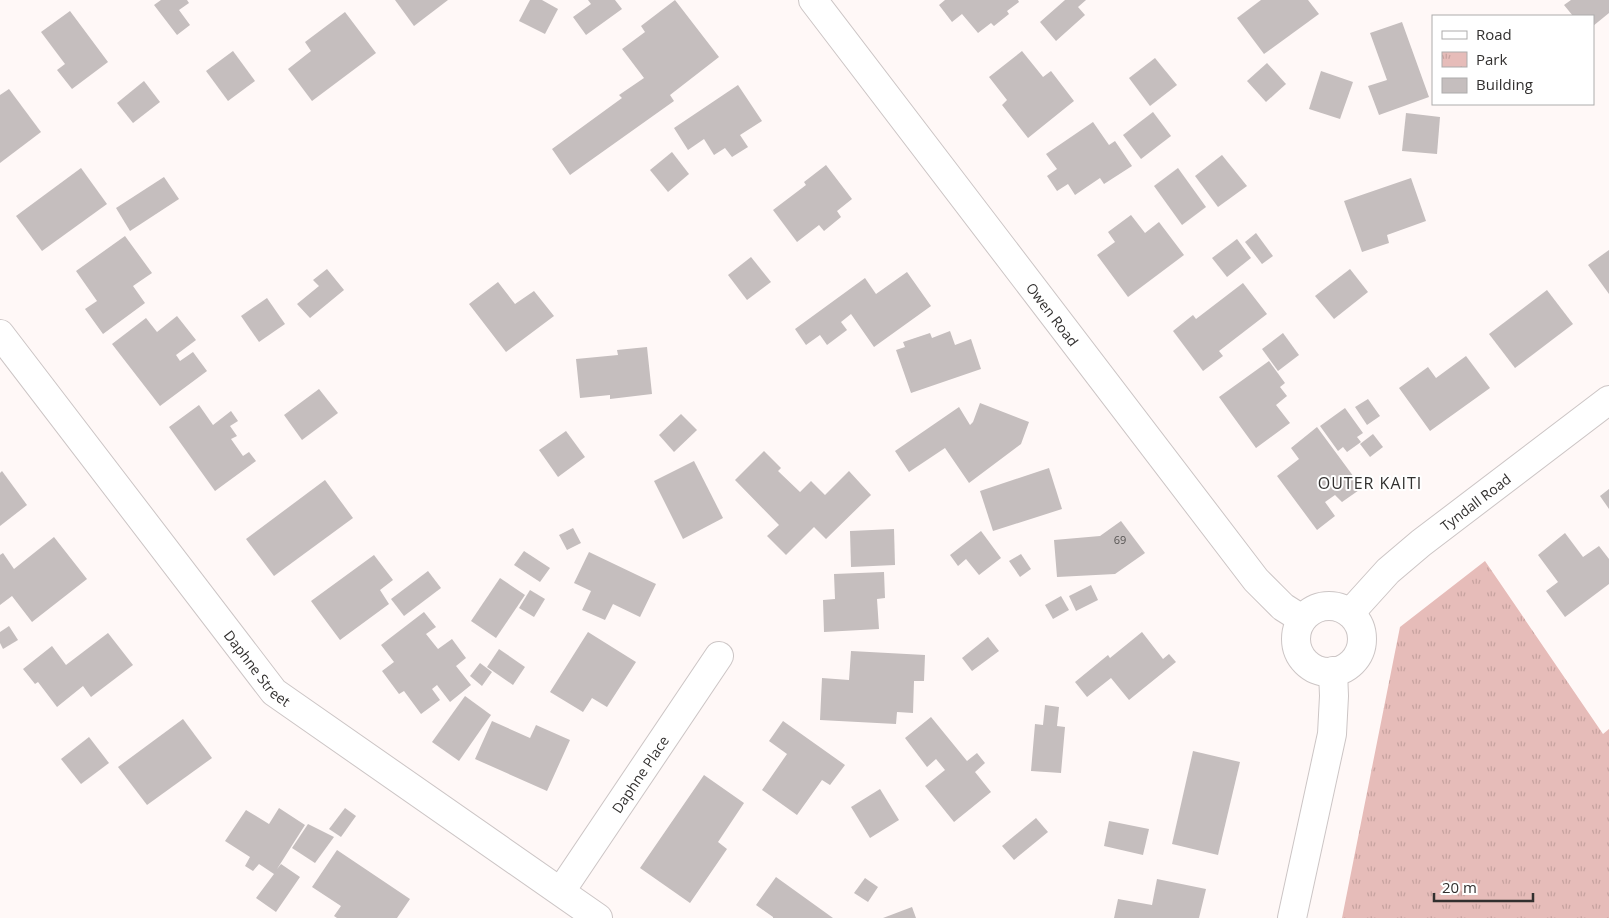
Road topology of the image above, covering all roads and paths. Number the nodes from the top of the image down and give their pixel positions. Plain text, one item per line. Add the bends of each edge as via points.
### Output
1 (813, 0) edge
2 (0, 334) edge
3 (1609, 400) edge
4 (1350, 613) junction
5 (1302, 619) junction
6 (719, 656) dead end
7 (1333, 671) junction
8 (561, 891) junction
9 (598, 918) edge
10 (1292, 918) edge

1 - 5 street, Owen Road via 1256,580 1283,607
2 - 8 street, Daphne Street via 274,692
3 - 4 street, Tyndall Road via 1421,543 1388,571
4 - 5 street via 1340,607 1319,607
4 - 7 street via 1357,621 1362,642 1352,662
5 - 7 street via 1296,634 1298,650 1312,667
6 - 8 street, Daphne Place
7 - 10 street via 1332,734
8 - 9 street, Daphne Street

